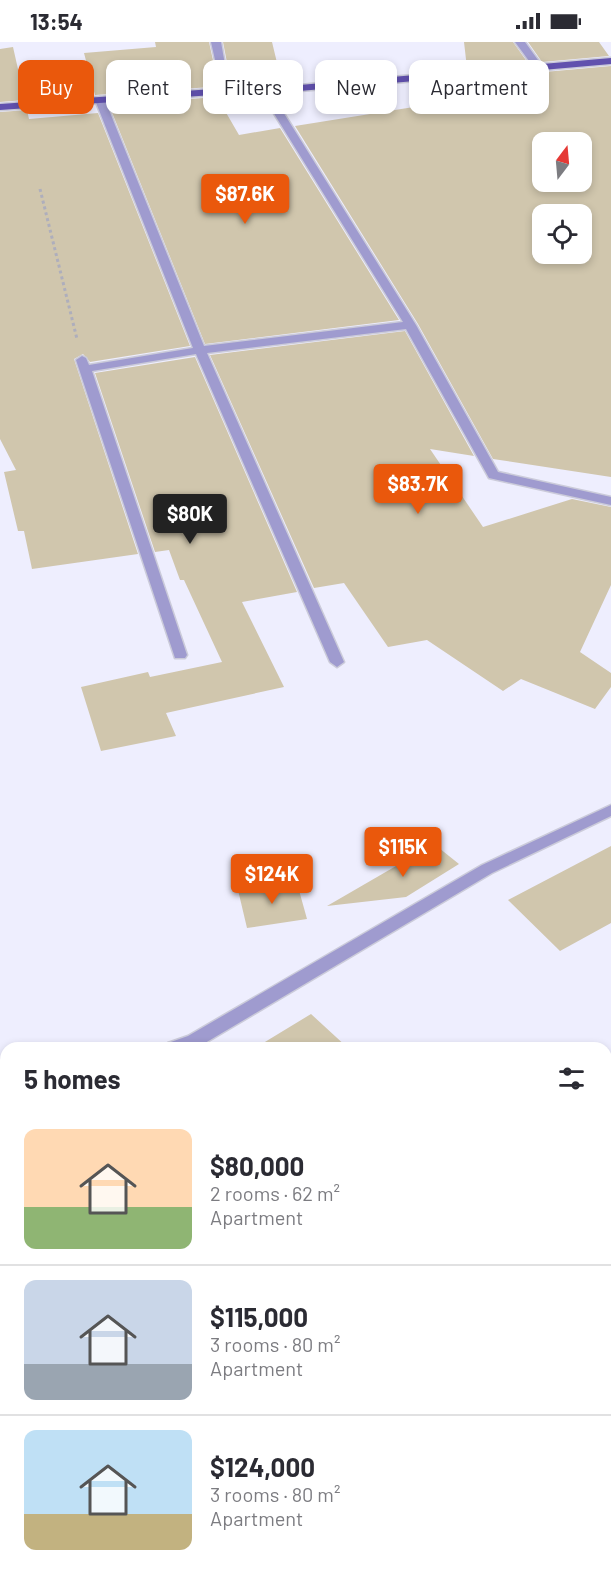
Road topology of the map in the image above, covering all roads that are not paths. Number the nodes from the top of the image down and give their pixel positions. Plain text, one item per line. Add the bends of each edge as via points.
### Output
1 (216, 42) edge
2 (520, 42) edge
3 (220, 60) edge
4 (533, 60) edge
5 (611, 61) edge
6 (549, 66) edge
7 (409, 78) edge
8 (303, 88) edge
9 (203, 93) edge
10 (100, 100) junction
11 (0, 107) edge
12 (280, 114) edge
13 (410, 325) junction
14 (200, 350) junction
15 (611, 501) edge
16 (180, 655) dead end
17 (337, 662) dead end
18 (611, 810) edge
19 (191, 1042) edge

1 - 3 street
2 - 4 street
5 - 6 main road
7 - 8 main road
9 - 10 main road
10 - 11 main road
10 - 14 street
12 - 13 street
13 - 14 street
13 - 15 street via 494,475
14 - 16 street via 83,364
14 - 17 street
18 - 19 street via 488,869

